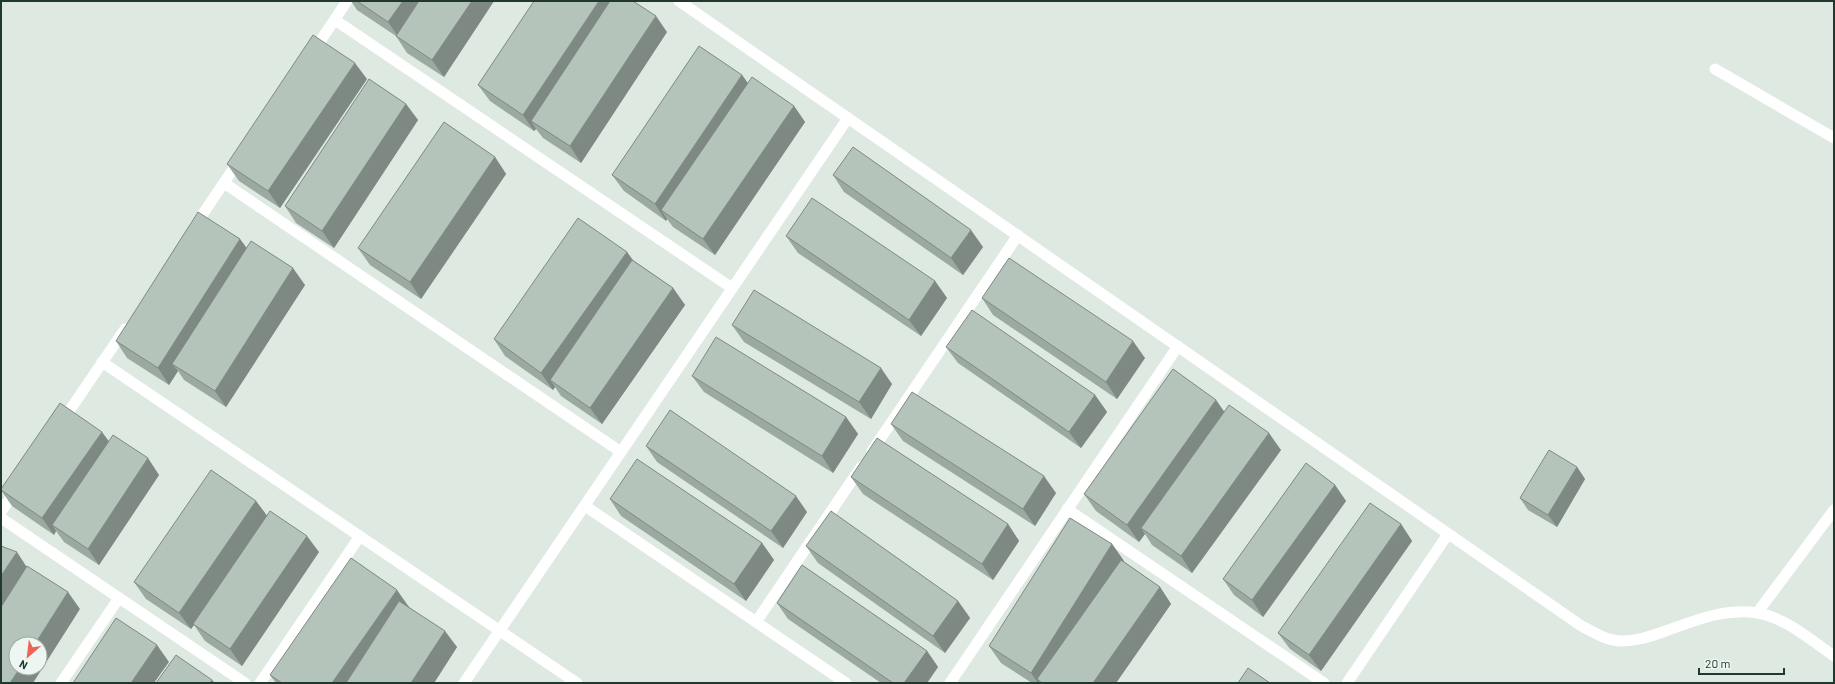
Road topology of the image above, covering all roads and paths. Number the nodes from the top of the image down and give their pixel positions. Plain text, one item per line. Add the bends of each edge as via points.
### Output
1 (347, 1) edge
2 (679, 1) edge
3 (335, 20) junction
4 (308, 59) edge
5 (1715, 69) dead end
6 (848, 118) junction
7 (1834, 138) edge
8 (246, 150) edge
9 (224, 183) junction
10 (189, 234) edge
11 (1018, 235) junction
12 (732, 288) junction
13 (133, 317) edge
14 (1178, 346) junction
15 (102, 362) junction
16 (54, 434) edge
17 (621, 452) junction
18 (23, 479) edge
19 (585, 506) junction
20 (1067, 509) junction
21 (1834, 510) edge
22 (1, 512) edge
23 (1, 518) edge
24 (1448, 534) junction
25 (360, 536) junction
26 (119, 598) junction
27 (1757, 612) junction
28 (756, 622) junction
29 (500, 631) junction
30 (1834, 656) edge
31 (61, 683) edge
32 (245, 683) edge
33 (260, 683) edge
34 (464, 683) edge
35 (577, 683) edge
36 (846, 683) edge
37 (950, 683) edge
38 (1324, 683) edge
39 (1347, 683) edge

1 - 3 lane
2 - 6 lane
3 - 4 lane
3 - 12 lane
5 - 7 lane
6 - 11 lane
6 - 12 lane
8 - 9 lane
9 - 10 lane
9 - 17 lane
11 - 14 lane
11 - 28 lane
12 - 17 lane
13 - 15 lane
14 - 20 lane
14 - 24 lane
15 - 16 lane
15 - 25 lane
17 - 19 lane
18 - 22 lane
19 - 28 lane
19 - 29 lane
20 - 37 lane
20 - 38 lane
21 - 27 lane
23 - 26 lane
24 - 27 lane via 1580,625 1601,636 1621,641 1640,640 1732,611
24 - 39 lane
25 - 29 lane
25 - 33 lane
26 - 31 lane
26 - 32 lane
27 - 30 lane via 1776,618
28 - 36 lane
29 - 34 lane
29 - 35 lane

